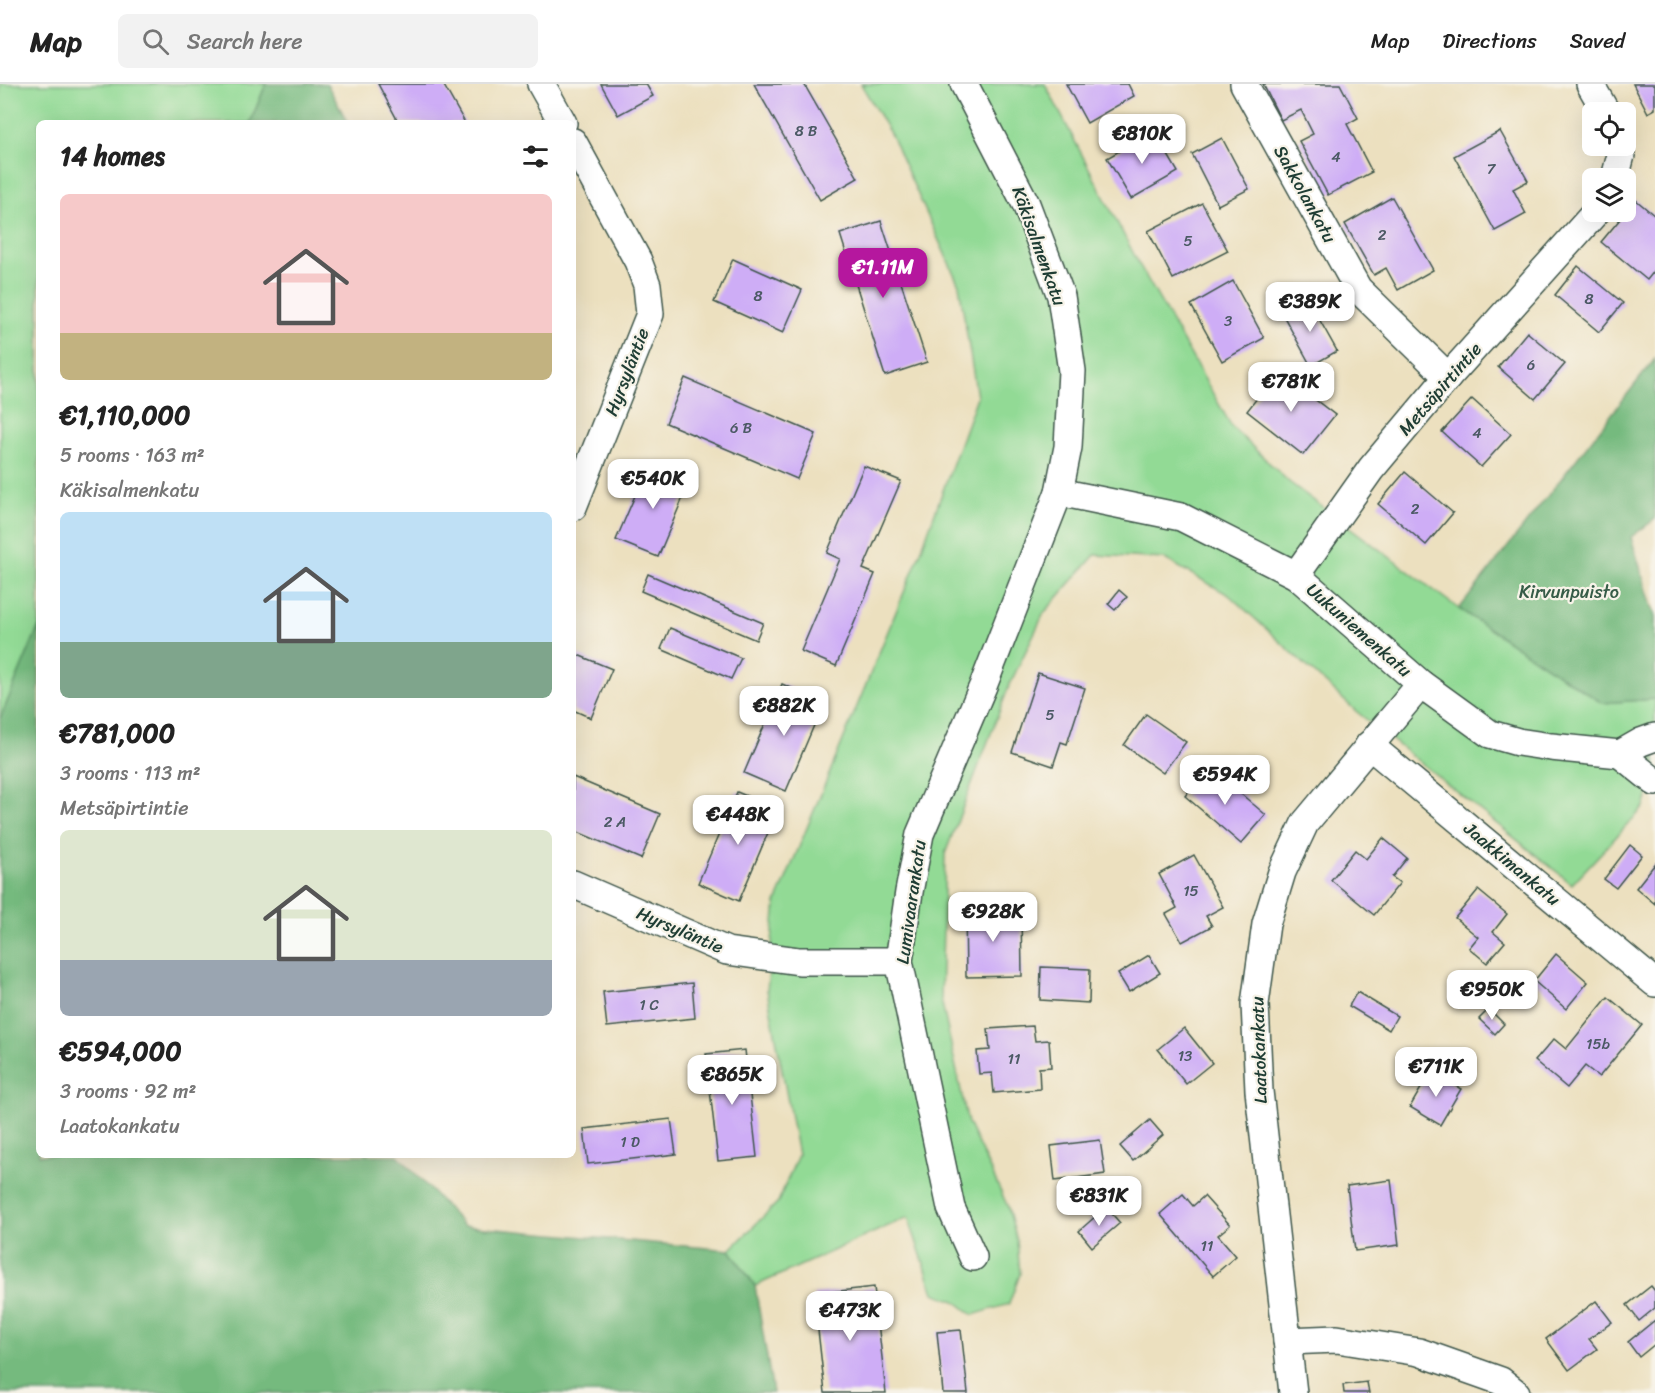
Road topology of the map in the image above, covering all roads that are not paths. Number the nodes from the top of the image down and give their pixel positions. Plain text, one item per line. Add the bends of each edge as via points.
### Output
1 (541, 84) edge
2 (964, 84) edge
3 (1244, 84) edge
4 (1590, 84) edge
5 (1600, 102) edge
6 (560, 120) edge
7 (576, 147) edge
8 (1587, 222) edge
9 (1448, 377) junction
10 (1059, 492) junction
11 (576, 499) edge
12 (1296, 575) junction
13 (1421, 684) junction
14 (1655, 737) edge
15 (1369, 745) junction
16 (1620, 754) junction
17 (1655, 782) edge
18 (576, 885) edge
19 (899, 961) junction
20 (1655, 983) edge
21 (973, 1257) dead end
22 (1287, 1341) junction
23 (1293, 1393) edge
24 (1516, 1393) edge

1 - 6 street
2 - 10 street, Käkisalmenkatu via 1026,204 1061,296 1072,371 1068,447
3 - 9 street, Sakkolankatu via 1358,289
4 - 5 street
7 - 11 street, Hyrsyläntie via 638,261 647,285 650,314
8 - 9 street, Metsäpirtintie
9 - 12 street, Metsäpirtintie via 1371,469
10 - 12 street, Uukuniemenkatu via 1181,517
10 - 19 street, Lumivaarankatu via 920,834
12 - 13 street, Uukuniemenkatu
13 - 15 street, Laatokankatu
13 - 16 street, Uukuniemenkatu via 1490,734 1518,742
14 - 16 street
15 - 20 street, Jaakkimankatu
15 - 22 street, Laatokankatu via 1305,823 1282,872 1266,924 1255,1004 1259,1091
16 - 17 street
18 - 19 street, Hyrsyläntie via 728,951 799,960
19 - 21 street, Lumivaarankatu via 951,1208
22 - 23 street, Laatokankatu
22 - 24 street via 1337,1339 1419,1353 1501,1381

